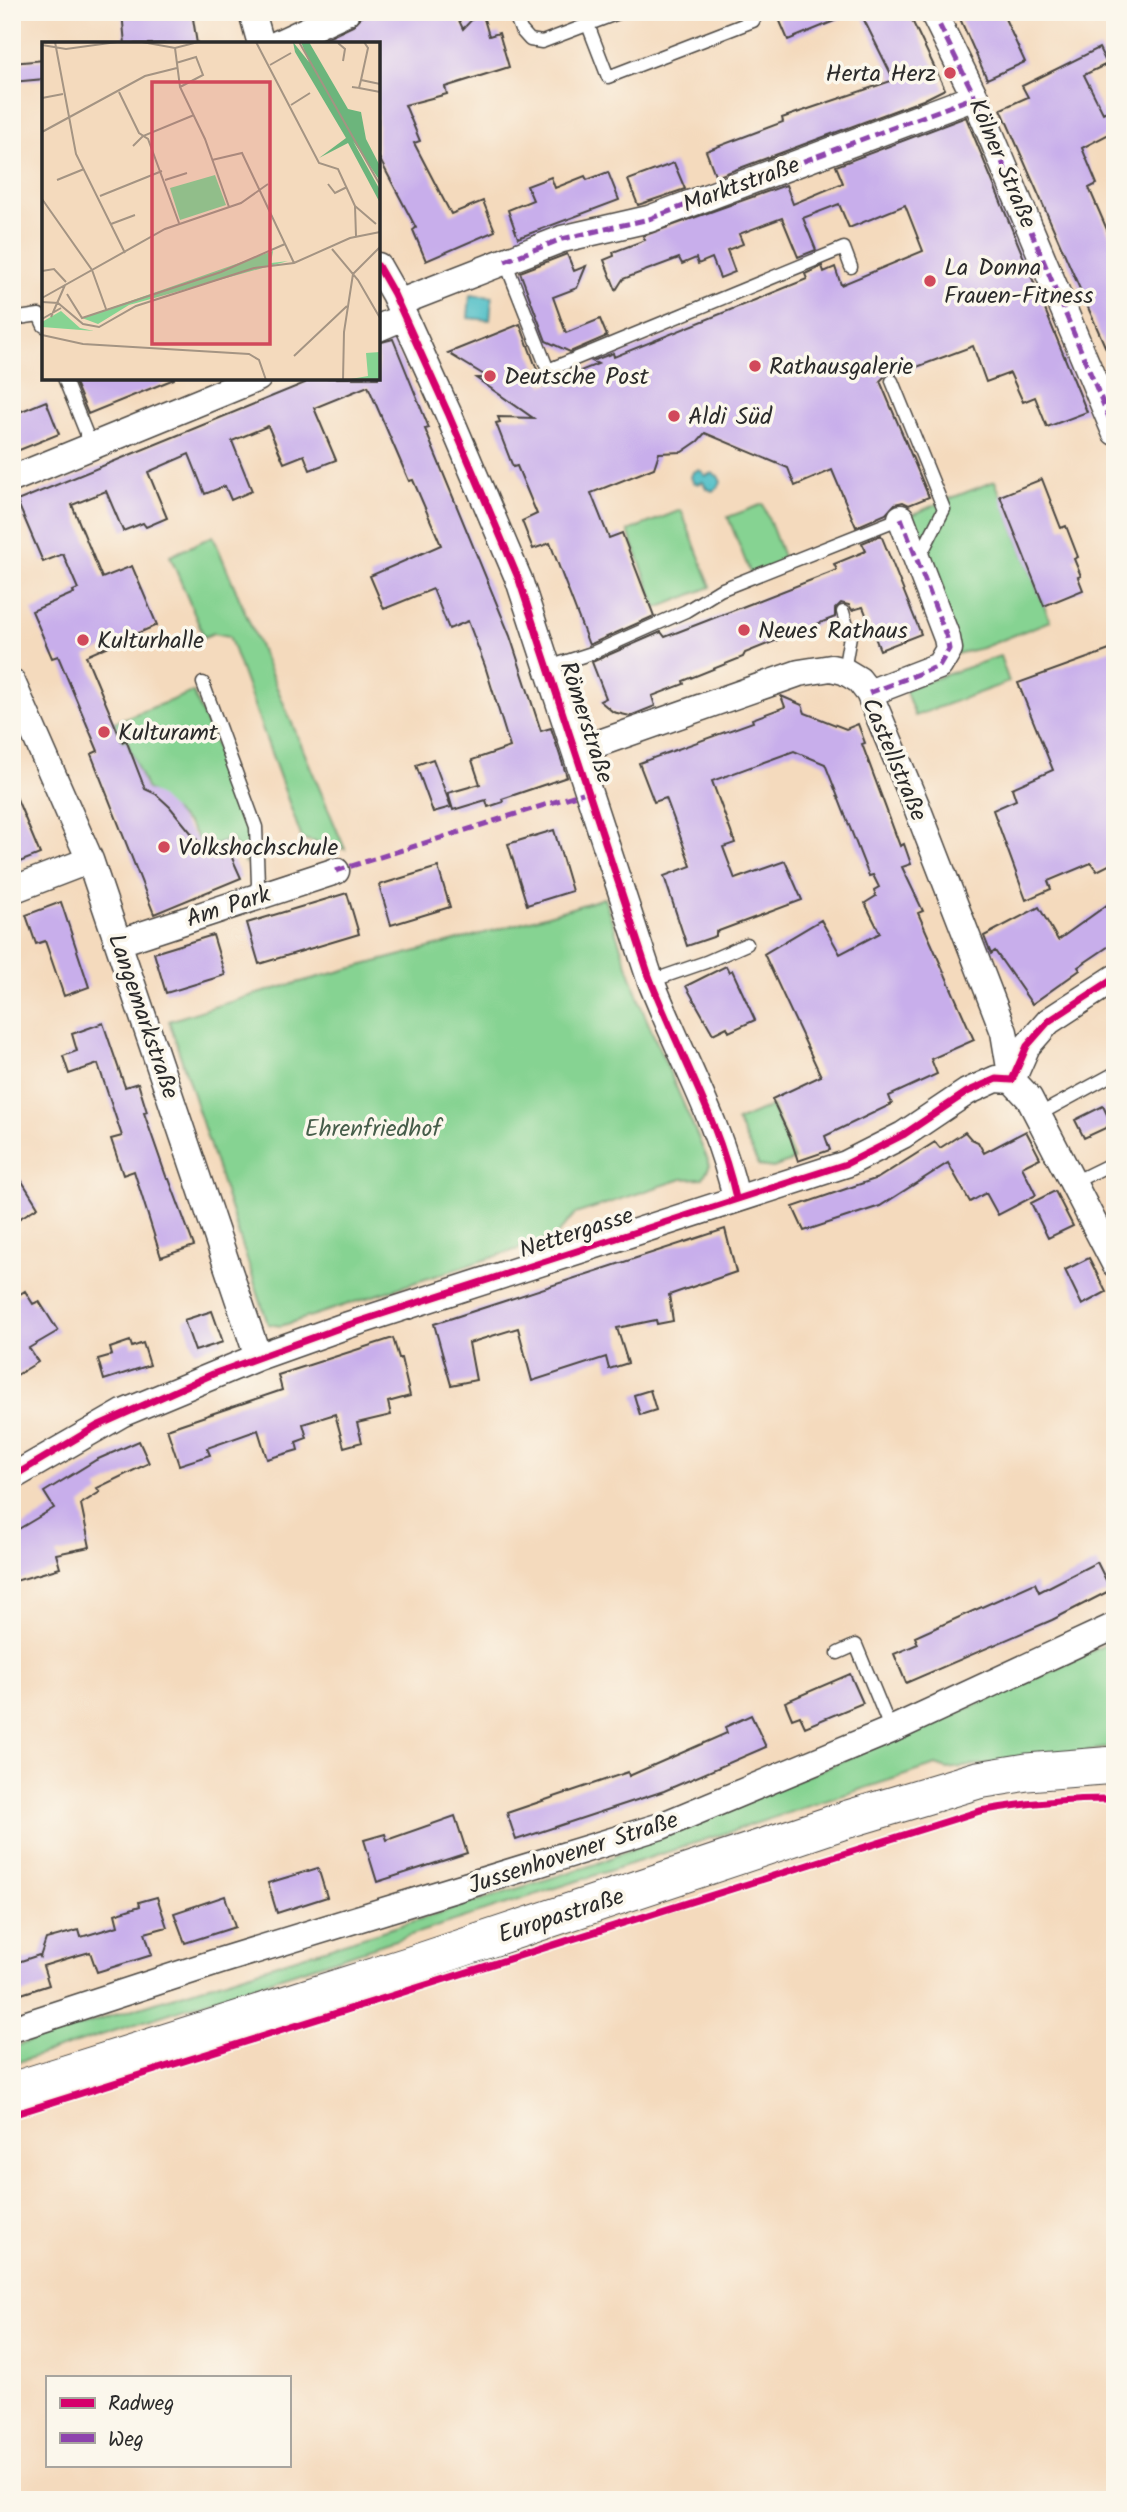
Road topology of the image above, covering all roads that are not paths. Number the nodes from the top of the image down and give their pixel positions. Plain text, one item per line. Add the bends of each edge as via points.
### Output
1 (252, 12) edge
2 (346, 12) edge
3 (514, 12) edge
4 (621, 12) edge
5 (758, 12) edge
6 (933, 12) edge
7 (588, 25) junction
8 (260, 42) edge
9 (281, 42) edge
10 (975, 97) junction
11 (505, 261) junction
12 (851, 267) dead end
13 (380, 270) edge
14 (401, 310) junction
15 (12, 319) edge
16 (42, 322) edge
17 (380, 326) edge
18 (65, 380) edge
19 (246, 380) edge
20 (892, 381) dead end
21 (1115, 432) edge
22 (91, 445) junction
23 (12, 479) edge
24 (901, 519) joint
25 (917, 561) junction
26 (843, 612) dead end
27 (549, 667) junction
28 (844, 671) junction
29 (12, 681) edge
30 (203, 682) dead end
31 (869, 693) junction
32 (577, 751) junction
33 (90, 860) junction
34 (337, 871) dead end
35 (12, 890) edge
36 (254, 898) junction
37 (120, 942) junction
38 (747, 944) dead end
39 (1112, 980) edge
40 (651, 981) junction
41 (1115, 1073) edge
42 (1013, 1080) junction
43 (1038, 1115) junction
44 (1115, 1162) edge
45 (1072, 1183) junction
46 (736, 1198) junction
47 (1115, 1263) edge
48 (258, 1357) junction
49 (12, 1477) edge
50 (1115, 1626) edge
51 (838, 1653) dead end
52 (891, 1730) junction
53 (1115, 1765) edge
54 (12, 2029) edge
55 (12, 2091) edge

1 - 8 street
2 - 9 street
3 - 7 lane via 530,40 542,42
4 - 7 lane
5 - 7 lane via 753,21 608,77
6 - 10 street, Kölner Straße
10 - 11 street, Marktstraße via 649,219 562,239
10 - 21 street, Kölner Straße
11 - 12 lane via 548,370 844,248
11 - 14 street, Marktstraße
13 - 14 street, Römerstraße
14 - 17 street, Marktstraße
14 - 27 street, Römerstraße via 514,568
15 - 16 lane via 39,315
18 - 22 lane
19 - 22 street
20 - 25 lane via 944,509
22 - 23 street
24 - 25 street
24 - 27 lane via 720,590 687,611
25 - 31 street via 949,649 939,666
26 - 28 lane via 850,636
27 - 32 street, Römerstraße
28 - 31 street, Castellstraße
28 - 32 street, Castellstraße via 831,668 799,673
29 - 33 street, Langemarkstraße
30 - 36 lane via 256,828 258,884
31 - 42 street, Castellstraße via 1004,1032
32 - 40 street, Römerstraße
33 - 35 street
33 - 37 street, Langemarkstraße
34 - 36 street, Am Park
36 - 37 street, Am Park
37 - 48 street, Langemarkstraße
38 - 40 lane
39 - 42 street via 1049,1021 1027,1046
40 - 46 street, Römerstraße via 721,1141
41 - 43 lane
42 - 43 street
42 - 46 street, Nettergasse via 996,1079 967,1092 903,1135 846,1164
43 - 45 street
44 - 45 lane
45 - 47 street
46 - 48 street, Nettergasse
48 - 49 street, Nettergasse via 123,1413
50 - 52 street, Jussenhovener Straße
51 - 52 lane via 856,1645
52 - 54 street, Jussenhovener Straße via 661,1826
53 - 55 main road, Europastraße via 978,1780

